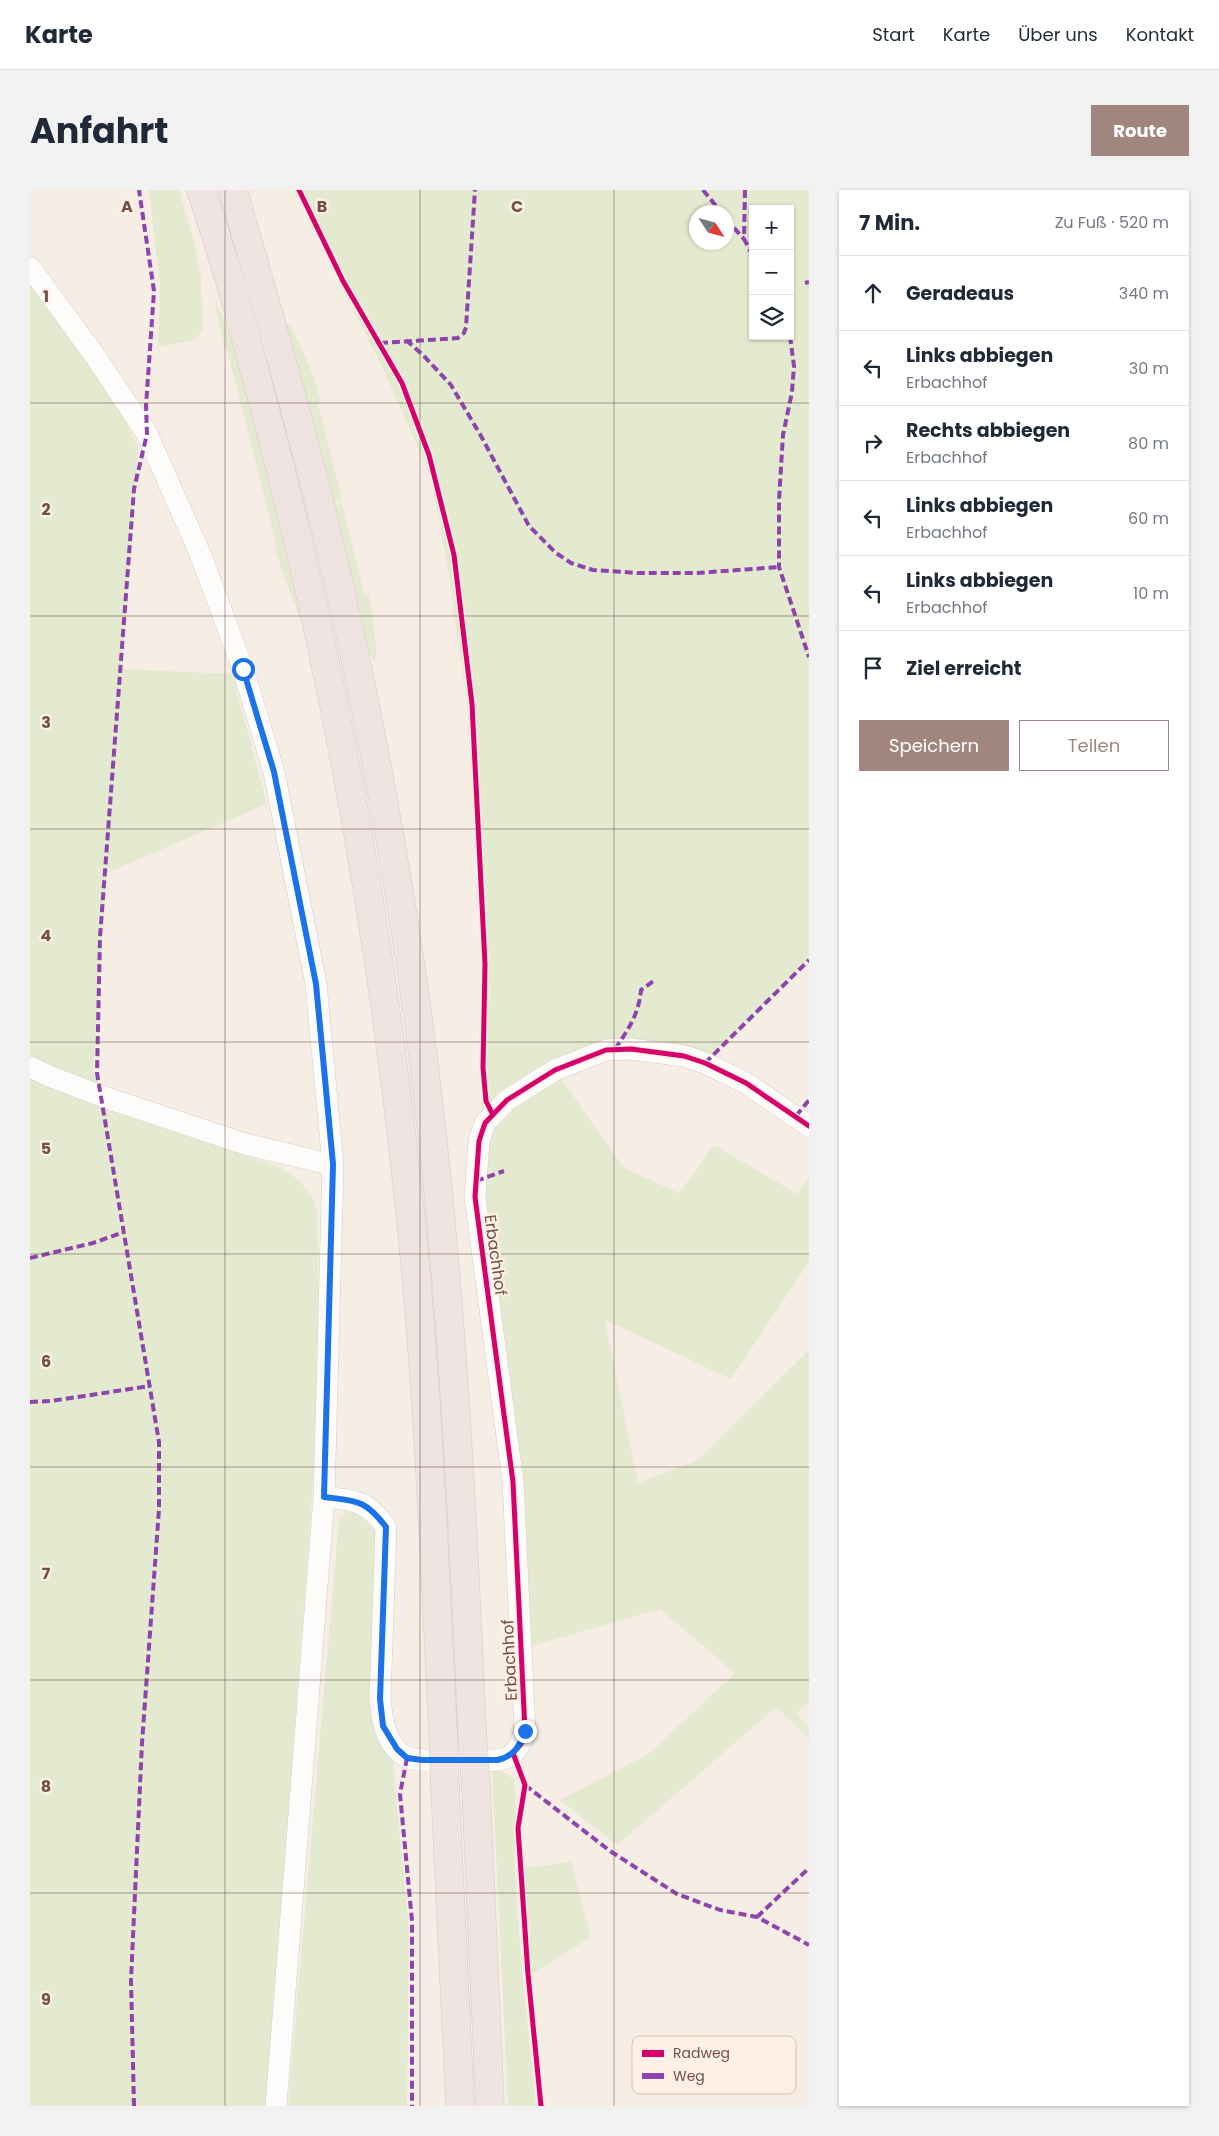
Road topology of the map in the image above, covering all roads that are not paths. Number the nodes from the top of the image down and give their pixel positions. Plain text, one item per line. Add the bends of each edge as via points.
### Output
1 (201, 190) edge
2 (233, 190) edge
3 (30, 267) edge
4 (30, 1067) edge
5 (809, 1126) edge
6 (333, 1164) junction
7 (324, 1497) junction
8 (276, 2106) edge
9 (460, 2106) edge
10 (490, 2106) edge

1 - 9 highway, bridge via 254,368 332,692 366,875 395,1078 414,1254 425,1401
2 - 10 highway, bridge via 281,354 335,570 376,766 424,1058 444,1261 464,1550
3 - 6 street via 147,434 201,556 243,669 274,772 316,984
4 - 6 street via 101,1096 245,1144
5 - 7 street, Erbachhof via 746,1084 705,1062 631,1049 606,1050 555,1070 507,1100 486,1123 479,1141 475,1196 513,1482 525,1731 521,1744 513,1753 498,1760 422,1760 407,1758 397,1749 383,1726 380,1699 386,1527 377,1514 360,1502
6 - 7 street
7 - 8 street

